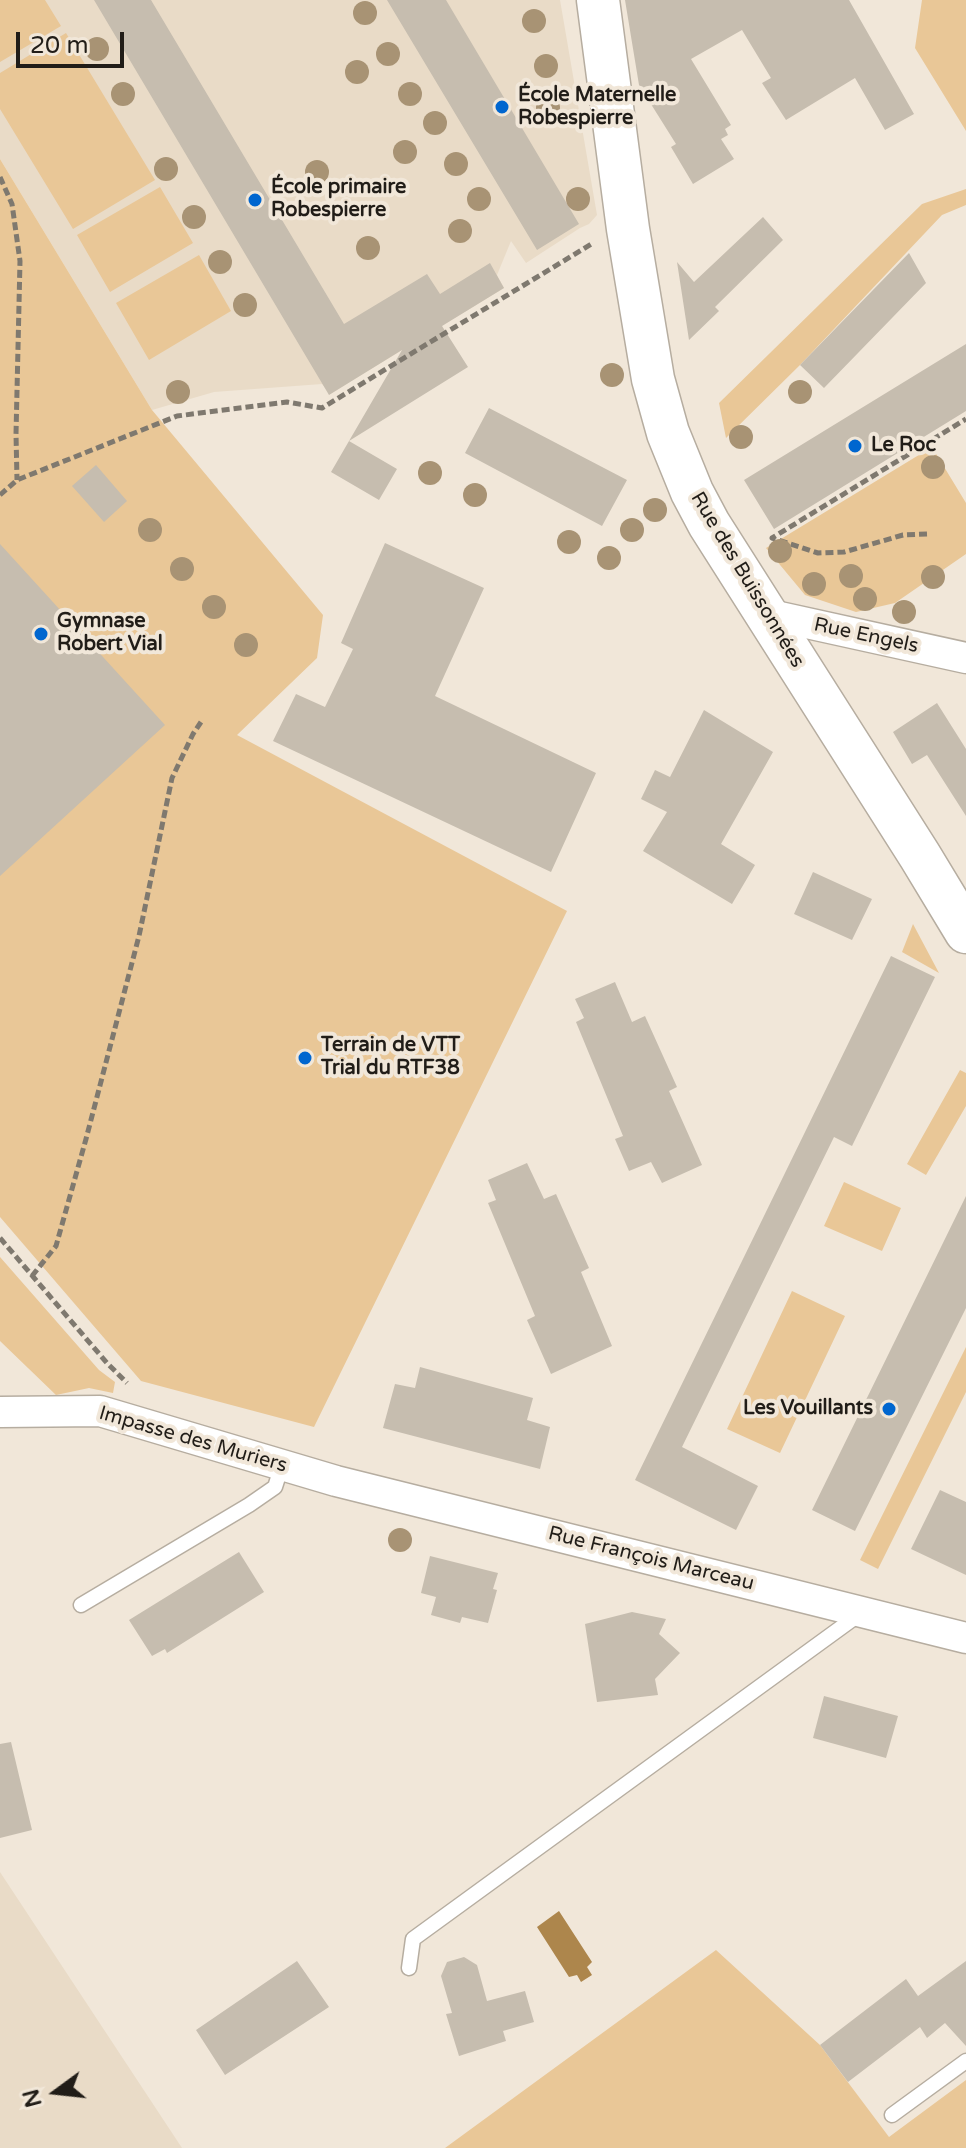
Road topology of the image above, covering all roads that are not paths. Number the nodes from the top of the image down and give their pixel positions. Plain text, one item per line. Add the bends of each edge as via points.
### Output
1 (598, 0) edge
2 (766, 614) junction
3 (966, 658) edge
4 (966, 932) edge
5 (0, 1412) edge
6 (282, 1465) junction
7 (336, 1481) joint
8 (81, 1605) dead end
9 (863, 1611) junction
10 (966, 1638) edge
11 (409, 1968) dead end
12 (966, 2061) edge
13 (892, 2115) dead end

1 - 2 street, Rue des Buissonnées via 653,379 692,492
2 - 3 street, Rue Engels
2 - 4 street, Rue des Buissonnées
5 - 6 street, Impasse des Muriers via 100,1411
6 - 7 street, Impasse des Muriers
6 - 8 lane via 275,1487
7 - 9 street, Rue François Marceau
9 - 10 street, Rue François Marceau
9 - 11 lane via 413,1939
12 - 13 lane

